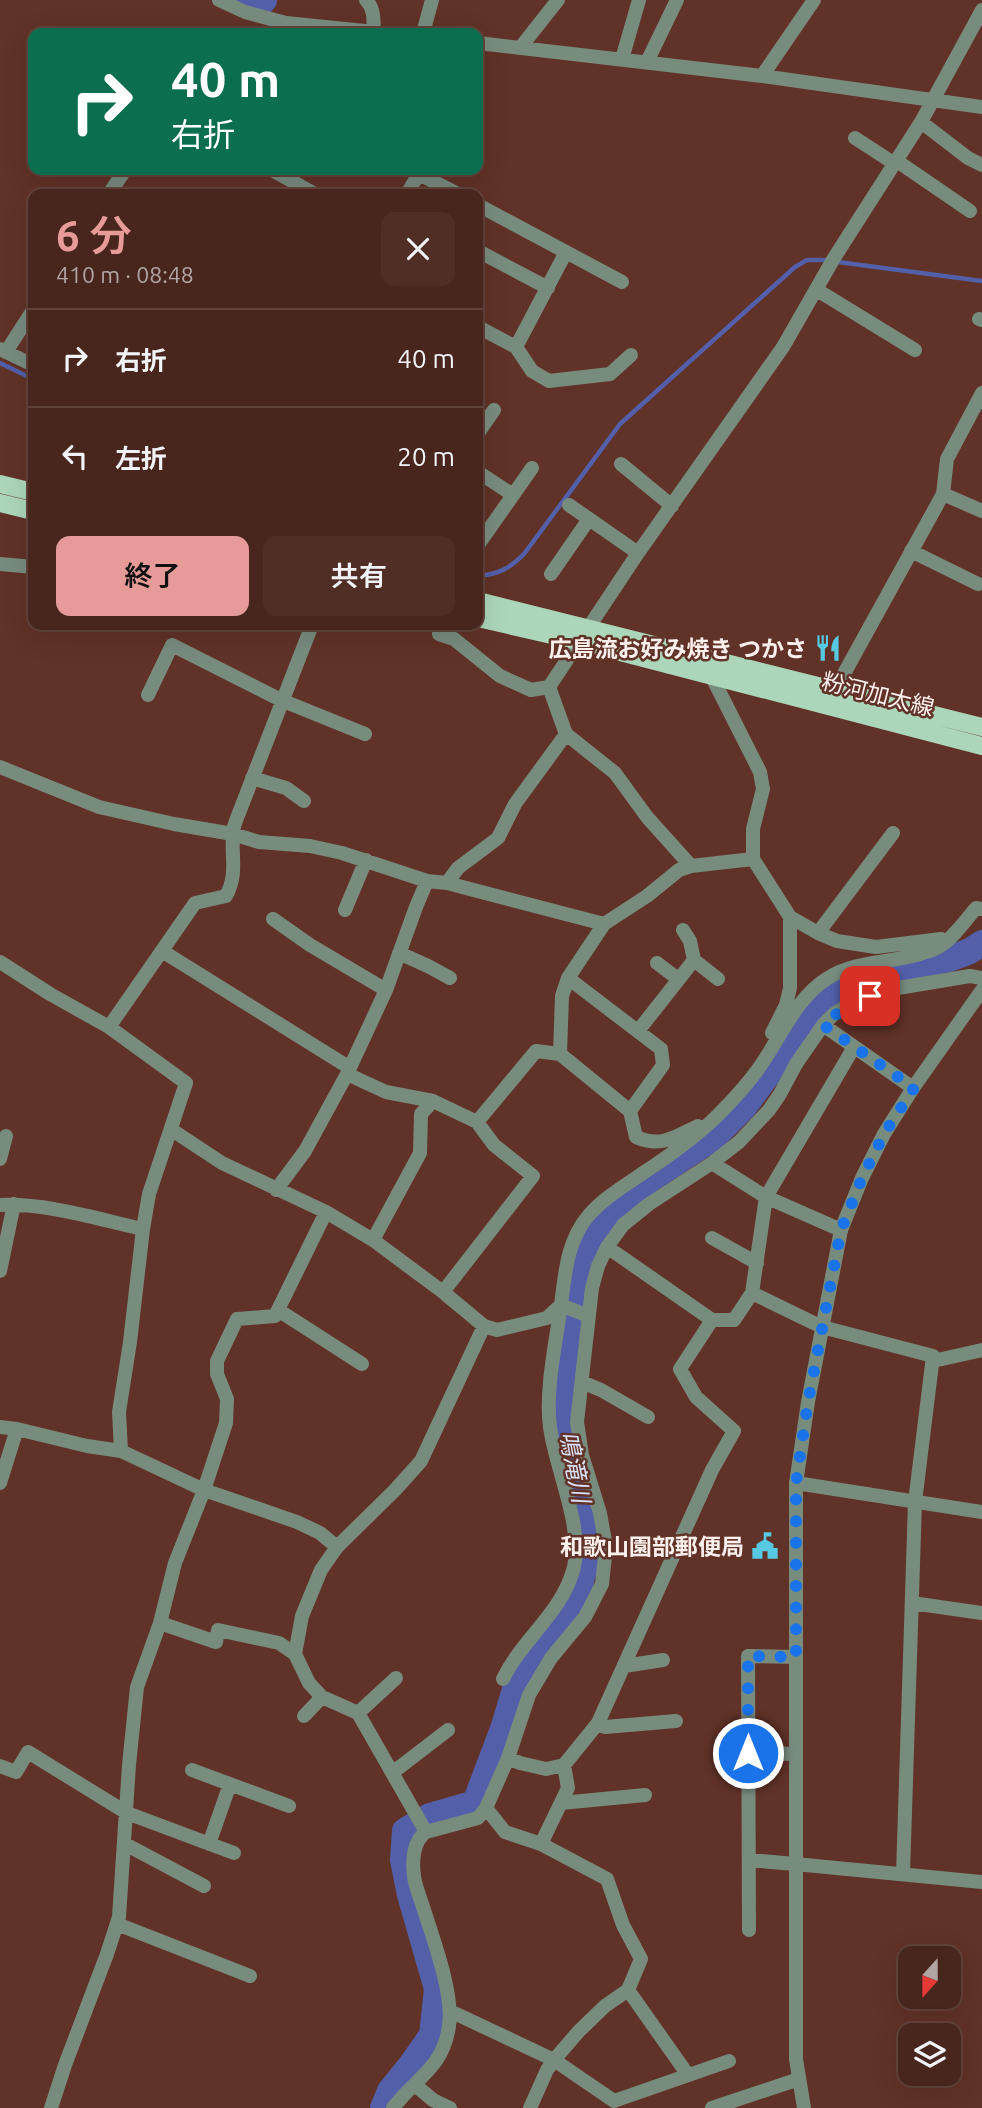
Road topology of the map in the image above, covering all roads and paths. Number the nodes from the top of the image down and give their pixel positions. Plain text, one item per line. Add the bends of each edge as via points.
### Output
1 (219, 0) edge
2 (366, 0) edge
3 (432, 0) edge
4 (558, 0) edge
5 (639, 0) edge
6 (677, 0) edge
7 (814, 0) edge
8 (982, 10) edge
9 (286, 28) edge
10 (378, 28) edge
11 (424, 28) edge
12 (483, 44) edge
13 (520, 48) junction
14 (622, 59) junction
15 (647, 62) junction
16 (762, 76) junction
17 (935, 99) junction
18 (982, 107) edge
19 (921, 122) junction
20 (855, 138) dead end
21 (896, 162) junction
22 (982, 164) edge
23 (281, 175) edge
24 (425, 175) edge
25 (306, 189) edge
26 (449, 189) edge
27 (483, 208) edge
28 (970, 211) dead end
29 (566, 252) junction
30 (483, 254) edge
31 (622, 282) dead end
32 (548, 288) junction
33 (817, 290) junction
34 (28, 317) edge
35 (483, 330) edge
36 (516, 347) junction
37 (3, 350) edge
38 (915, 350) dead end
39 (631, 355) dead end
40 (28, 362) edge
41 (982, 393) edge
42 (494, 410) dead end
43 (483, 426) edge
44 (621, 464) dead end
45 (532, 468) dead end
46 (483, 475) edge
47 (0, 484) edge
48 (28, 491) edge
49 (943, 494) junction
50 (513, 495) junction
51 (0, 502) edge
52 (569, 505) dead end
53 (672, 506) junction
54 (28, 510) edge
55 (982, 512) edge
56 (589, 519) junction
57 (483, 538) edge
58 (911, 551) junction
59 (638, 553) junction
60 (0, 564) edge
61 (28, 567) edge
62 (551, 574) dead end
63 (978, 584) dead end
64 (483, 603) edge
65 (483, 619) edge
66 (310, 630) edge
67 (439, 634) dead end
68 (583, 635) junction
69 (712, 677) junction
70 (549, 688) junction
71 (148, 695) dead end
72 (281, 699) junction
73 (834, 699) junction
74 (982, 727) edge
75 (365, 734) dead end
76 (566, 734) junction
77 (982, 746) edge
78 (0, 767) edge
79 (252, 778) junction
80 (304, 801) dead end
81 (893, 833) dead end
82 (233, 834) junction
83 (753, 859) junction
84 (366, 860) junction
85 (691, 866) junction
86 (428, 881) junction
87 (447, 883) junction
88 (345, 909) dead end
89 (982, 909) edge
90 (790, 916) junction
91 (273, 919) dead end
92 (604, 924) junction
93 (683, 930) dead end
94 (818, 933) junction
95 (949, 938) junction
96 (162, 951) junction
97 (399, 953) junction
98 (694, 960) junction
99 (0, 962) edge
100 (657, 963) dead end
101 (450, 978) dead end
102 (568, 978) junction
103 (982, 978) edge
104 (678, 979) junction
105 (718, 979) dead end
106 (386, 990) junction
107 (982, 990) edge
108 (823, 1025) junction
109 (109, 1027) junction
110 (638, 1031) junction
111 (854, 1047) junction
112 (560, 1054) junction
113 (348, 1071) junction
114 (748, 1082) junction
115 (914, 1088) junction
116 (433, 1101) junction
117 (630, 1111) junction
118 (715, 1118) junction
119 (477, 1122) junction
120 (172, 1130) junction
121 (6, 1136) dead end
122 (0, 1159) edge
123 (712, 1163) junction
124 (276, 1190) junction
125 (766, 1196) junction
126 (7, 1204) edge
127 (326, 1212) junction
128 (143, 1229) junction
129 (841, 1230) junction
130 (712, 1238) dead end
131 (373, 1240) junction
132 (607, 1247) junction
133 (757, 1263) junction
134 (0, 1271) edge
135 (443, 1292) junction
136 (752, 1293) junction
137 (563, 1306) junction
138 (278, 1310) junction
139 (585, 1315) junction
140 (712, 1320) junction
141 (484, 1326) junction
142 (822, 1326) junction
143 (982, 1350) edge
144 (933, 1361) junction
145 (362, 1364) dead end
146 (582, 1382) junction
147 (648, 1417) dead end
148 (0, 1427) edge
149 (17, 1429) junction
150 (121, 1451) junction
151 (0, 1483) edge
152 (796, 1483) junction
153 (204, 1490) junction
154 (915, 1502) junction
155 (982, 1512) edge
156 (337, 1547) junction
157 (912, 1603) junction
158 (982, 1613) edge
159 (160, 1623) junction
160 (295, 1654) junction
161 (796, 1657) junction
162 (663, 1660) dead end
163 (624, 1665) junction
164 (396, 1678) dead end
165 (503, 1679) dead end
166 (322, 1697) junction
167 (358, 1713) junction
168 (304, 1716) dead end
169 (676, 1721) dead end
170 (598, 1723) junction
171 (448, 1730) dead end
172 (748, 1753) junction
173 (795, 1755) junction
174 (508, 1758) junction
175 (564, 1765) junction
176 (0, 1766) edge
177 (192, 1770) dead end
178 (392, 1773) junction
179 (230, 1784) junction
180 (645, 1795) dead end
181 (561, 1803) junction
182 (289, 1806) dead end
183 (486, 1808) junction
184 (127, 1813) junction
185 (421, 1824) junction
186 (125, 1844) junction
187 (209, 1844) junction
188 (541, 1844) junction
189 (234, 1853) dead end
190 (749, 1860) junction
191 (795, 1864) junction
192 (903, 1874) junction
193 (982, 1882) edge
194 (204, 1886) dead end
195 (117, 1924) junction
196 (749, 1930) dead end
197 (250, 1976) dead end
198 (628, 1990) junction
199 (450, 2011) junction
200 (554, 2060) junction
201 (729, 2061) dead end
202 (688, 2075) junction
203 (799, 2079) junction
204 (415, 2085) junction
205 (51, 2108) edge
206 (393, 2108) edge
207 (450, 2108) edge
208 (530, 2108) edge
209 (712, 2108) edge
210 (804, 2108) edge

1 - 9 street
2 - 10 street
3 - 11 street
4 - 13 street
5 - 14 street
6 - 15 street
7 - 16 street
8 - 17 street
12 - 13 street
13 - 14 street
14 - 15 street
15 - 16 street
16 - 17 street
17 - 18 street
17 - 19 street
19 - 21 street
19 - 22 street
20 - 21 street
21 - 28 street
21 - 33 street
23 - 25 street
24 - 26 street
27 - 29 street
29 - 31 street
29 - 32 street
30 - 32 street
32 - 36 street
33 - 38 street
33 - 53 street via 783,348
34 - 37 street
35 - 36 street
36 - 39 street via 532,370 549,381 610,374
37 - 40 street
41 - 49 street via 947,459
42 - 43 street
44 - 53 street
45 - 50 street
46 - 50 street
47 - 48 main road
49 - 55 street
49 - 58 street
50 - 57 street
51 - 54 main road
52 - 56 street
53 - 59 street
56 - 59 street
56 - 62 street
58 - 63 street
58 - 73 street
59 - 68 street
60 - 61 street
64 - 68 main road, 粉河加太線
65 - 68 main road, 粉河加太線
66 - 72 street
67 - 70 street via 454,639 500,676 531,690
68 - 69 main road, 粉河加太線
68 - 70 street
68 - 73 main road, 粉河加太線
69 - 73 main road, 粉河加太線
69 - 83 street via 760,772 763,789 753,829
70 - 76 street
71 - 72 street via 172,645
72 - 75 street
72 - 79 street
73 - 74 main road, 粉河加太線
73 - 77 main road, 粉河加太線
76 - 85 street via 615,773
76 - 87 street via 515,804 498,838 458,868
78 - 82 street via 99,807
79 - 80 street via 286,788
79 - 82 street
81 - 94 street
82 - 84 street
82 - 96 street via 231,888 226,897 195,903
83 - 85 street
83 - 90 street
84 - 86 street
84 - 88 street
85 - 92 street
86 - 87 street
86 - 97 street
87 - 92 street
89 - 95 street via 976,908
90 - 94 street
90 - 114 street via 786,1005
91 - 106 street
92 - 102 street
93 - 98 street
94 - 95 street via 876,947
95 - 114 street via 939,948 851,968 828,978 796,1010
96 - 109 street
96 - 113 street
97 - 101 street
97 - 106 street
98 - 104 street
98 - 105 street
99 - 109 street
100 - 104 street
102 - 110 street
102 - 112 street via 562,996
103 - 108 street via 892,989 849,1004
104 - 110 street
106 - 113 street
107 - 115 street
108 - 111 street
108 - 123 street via 769,1110
109 - 120 street via 186,1083
110 - 117 street via 661,1049 663,1065
111 - 115 street
111 - 125 street
112 - 117 street
112 - 119 street via 536,1051
113 - 116 street via 386,1092
113 - 124 street via 305,1151
114 - 118 street
115 - 129 street via 884,1134
116 - 119 street
116 - 131 street via 421,1114 420,1153
117 - 118 street via 636,1137 663,1143
118 - 137 street via 587,1217 566,1264
119 - 135 street via 494,1144 533,1176
120 - 124 street via 222,1163
120 - 128 street via 149,1194
121 - 122 street
123 - 125 street
123 - 132 street via 631,1217
124 - 127 street
125 - 129 street
125 - 133 street
126 - 128 street
126 - 134 street
127 - 131 street
127 - 138 street
128 - 150 street via 119,1412
129 - 142 street
130 - 133 street
131 - 135 street
132 - 139 street
132 - 140 street
133 - 136 street
135 - 141 street
136 - 140 street via 734,1321
136 - 142 street
137 - 139 street
137 - 141 street via 547,1318 497,1330
137 - 165 street via 549,1405 557,1463 573,1522 574,1567 558,1603
138 - 145 street
138 - 153 street via 275,1316 237,1319 217,1362 216,1374 227,1399 226,1423
139 - 146 street
140 - 163 street via 680,1369 696,1397 734,1431
141 - 156 street via 421,1461
142 - 144 street via 933,1356
142 - 152 street
143 - 144 street
144 - 154 street
146 - 147 street
146 - 174 street via 577,1422 606,1547 602,1584 585,1618 551,1658 530,1695
148 - 149 street
149 - 150 street
149 - 151 street
150 - 153 street
152 - 154 street
152 - 161 street
153 - 156 street via 297,1522
153 - 159 street via 175,1563
154 - 155 street
154 - 157 street
156 - 160 street via 321,1570 302,1616
157 - 158 street
157 - 192 street
159 - 160 street via 216,1642 218,1630 279,1643
159 - 184 street via 137,1687
160 - 166 street via 309,1683
161 - 172 street via 748,1656
161 - 173 street
162 - 163 street
163 - 170 street
164 - 167 street
166 - 167 street
166 - 168 street
167 - 178 street
169 - 170 street via 605,1727
170 - 175 street
171 - 178 street
172 - 173 street
172 - 190 street
173 - 191 street
174 - 175 street via 546,1769
174 - 183 street
175 - 181 street via 568,1788
176 - 184 street via 16,1772 27,1752
177 - 179 street
178 - 185 street
179 - 182 street
179 - 187 street
180 - 181 street
181 - 188 street
183 - 185 street via 478,1818
183 - 188 street via 505,1832
184 - 186 street
184 - 187 street
185 - 199 street via 414,1877
186 - 194 street
186 - 195 street
187 - 189 street
188 - 198 street via 607,1879 622,1925 641,1959
190 - 191 street
190 - 196 street
191 - 192 street
191 - 203 street
192 - 193 street
195 - 197 street
195 - 205 street
198 - 200 street via 605,2006
198 - 202 street
199 - 200 street
199 - 204 street via 443,2051
200 - 202 street via 614,2101
200 - 208 street
201 - 202 street
203 - 209 street
203 - 210 street
204 - 206 street
204 - 207 street

